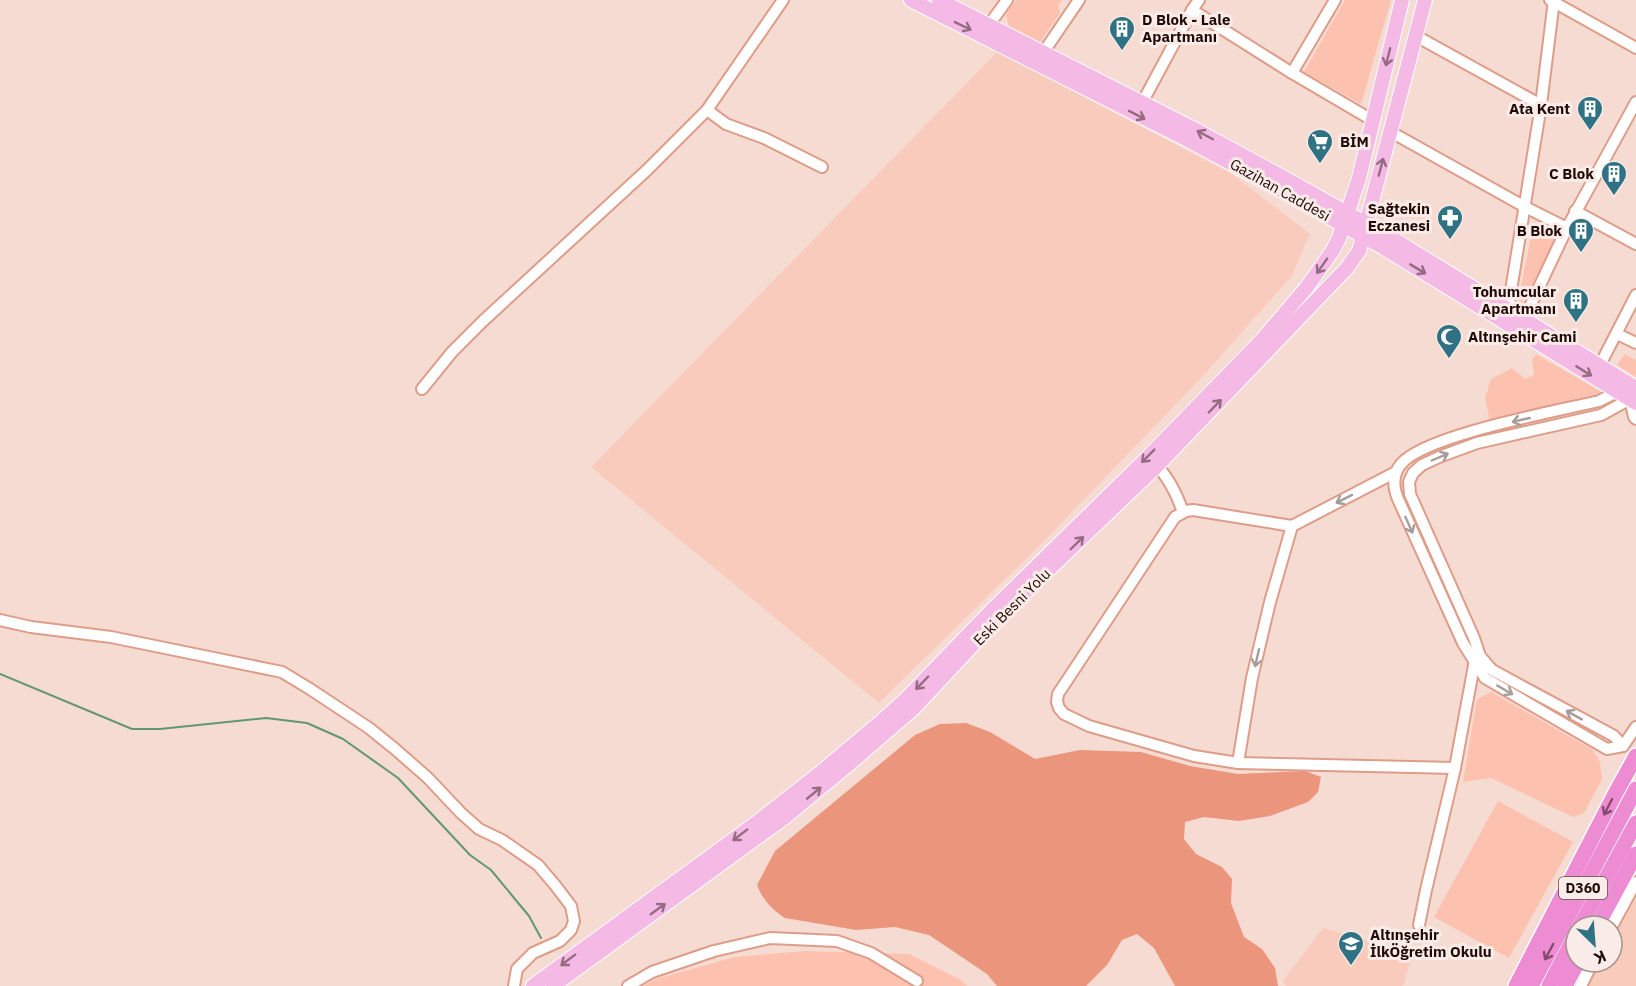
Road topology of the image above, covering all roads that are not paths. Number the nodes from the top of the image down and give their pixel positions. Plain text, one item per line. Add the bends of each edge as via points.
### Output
1 (783, 0) edge
2 (911, 0) edge
3 (939, 0) edge
4 (1007, 0) edge
5 (1079, 0) edge
6 (1199, 0) edge
7 (1335, 0) edge
8 (1402, 0) edge
9 (1425, 0) edge
10 (1552, 1) edge
11 (1192, 10) junction
12 (989, 25) junction
13 (1416, 36) junction
14 (1636, 48) edge
15 (1043, 53) junction
16 (1292, 73) junction
17 (1636, 102) edge
18 (1142, 103) junction
19 (1541, 105) junction
20 (706, 110) junction
21 (1372, 120) junction
22 (1391, 132) junction
23 (822, 167) dead end
24 (1525, 207) junction
25 (1575, 211) junction
26 (1346, 220) junction
27 (1567, 228) junction
28 (1365, 230) junction
29 (1636, 244) edge
30 (1384, 248) junction
31 (1347, 268) junction
32 (1636, 295) edge
33 (1508, 309) junction
34 (1524, 319) junction
35 (1617, 334) junction
36 (1636, 344) edge
37 (1600, 365) junction
38 (422, 389) dead end
39 (1617, 392) junction
40 (1634, 397) edge
41 (1636, 419) edge
42 (1157, 466) junction
43 (1396, 472) junction
44 (1184, 512) junction
45 (1292, 526) junction
46 (0, 620) edge
47 (1477, 658) junction
48 (1636, 727) edge
49 (1636, 756) edge
50 (1238, 763) junction
51 (1455, 768) junction
52 (1636, 789) edge
53 (1636, 823) edge
54 (1636, 854) edge
55 (1636, 882) edge
56 (1587, 914) edge
57 (1604, 914) edge
58 (1619, 914) edge
59 (1419, 925) dead end
60 (607, 939) junction
61 (1564, 958) edge
62 (917, 981) dead end
63 (514, 986) edge
64 (533, 986) edge
65 (553, 986) edge
66 (628, 986) edge
67 (1516, 986) edge
68 (1531, 986) edge
69 (1550, 986) edge

1 - 20 street
2 -> 26 main road, Gazihan Caddesi
3 - 12 main road, Gazihan Caddesi
4 - 12 street
5 - 15 street
6 - 11 street
7 - 16 street
8 -> 21 main road, Eski Besni Yolu
9 - 13 main road, Eski Besni Yolu
10 - 14 street
10 - 19 street
11 - 16 street
11 - 18 street
12 - 15 main road, Gazihan Caddesi
13 - 19 street
13 - 22 main road, Eski Besni Yolu
15 - 18 main road, Gazihan Caddesi
16 - 21 street
17 - 25 street
26 -> 18 main road, Gazihan Caddesi via 1241,154
19 - 24 street
20 - 23 street via 726,124
20 - 38 street via 647,170 483,321
21 - 26 main road, Eski Besni Yolu
22 - 24 street
28 -> 22 main road, Eski Besni Yolu
24 - 27 street
24 - 33 street
25 - 27 street
25 - 29 street
26 - 28 main road, Gazihan Caddesi
26 -> 60 main road, Eski Besni Yolu via 1333,250 1261,341 904,701 842,755
27 - 34 street
28 - 30 main road, Gazihan Caddesi
28 - 31 main road, Eski Besni Yolu via 1359,251
28 - 33 main road, Gazihan Caddesi
30 - 31 main road
30 -> 39 main road, Gazihan Caddesi
42 -> 31 main road, Eski Besni Yolu
32 - 35 street
33 - 34 main road, Gazihan Caddesi
34 - 37 main road, Gazihan Caddesi
35 - 36 street
35 - 37 street
37 - 40 main road, Gazihan Caddesi
39 - 40 main road, Gazihan Caddesi
39 -> 43 street via 1599,401 1472,431 1433,445 1415,453
40 - 41 street
47 -> 40 street via 1474,638 1410,494 1413,473 1439,457 1477,443 1601,415
42 - 44 street via 1166,475
60 -> 42 main road, Eski Besni Yolu via 762,834 913,710 997,619
43 -> 45 street
43 -> 47 street via 1395,491 1463,643
44 - 45 street via 1193,510
44 - 50 street via 1175,517 1058,694 1057,702 1064,714 1089,726 1194,756
45 -> 50 street via 1252,678
46 - 63 street via 111,637 282,672 369,728 428,778 479,829 538,865 571,906 574,921 570,930 560,941 533,953 517,969
47 - 48 street via 1492,670 1614,736 1623,746
47 - 51 street
49 -> 67 highway
50 - 51 street
51 - 59 street
52 -> 68 highway, D360
53 - 56 highway, D360
54 - 57 highway
55 - 58 street
60 -> 64 main road
60 - 65 main road
61 - 69 highway
62 - 66 street via 871,953 837,941 770,938 714,951 652,972

